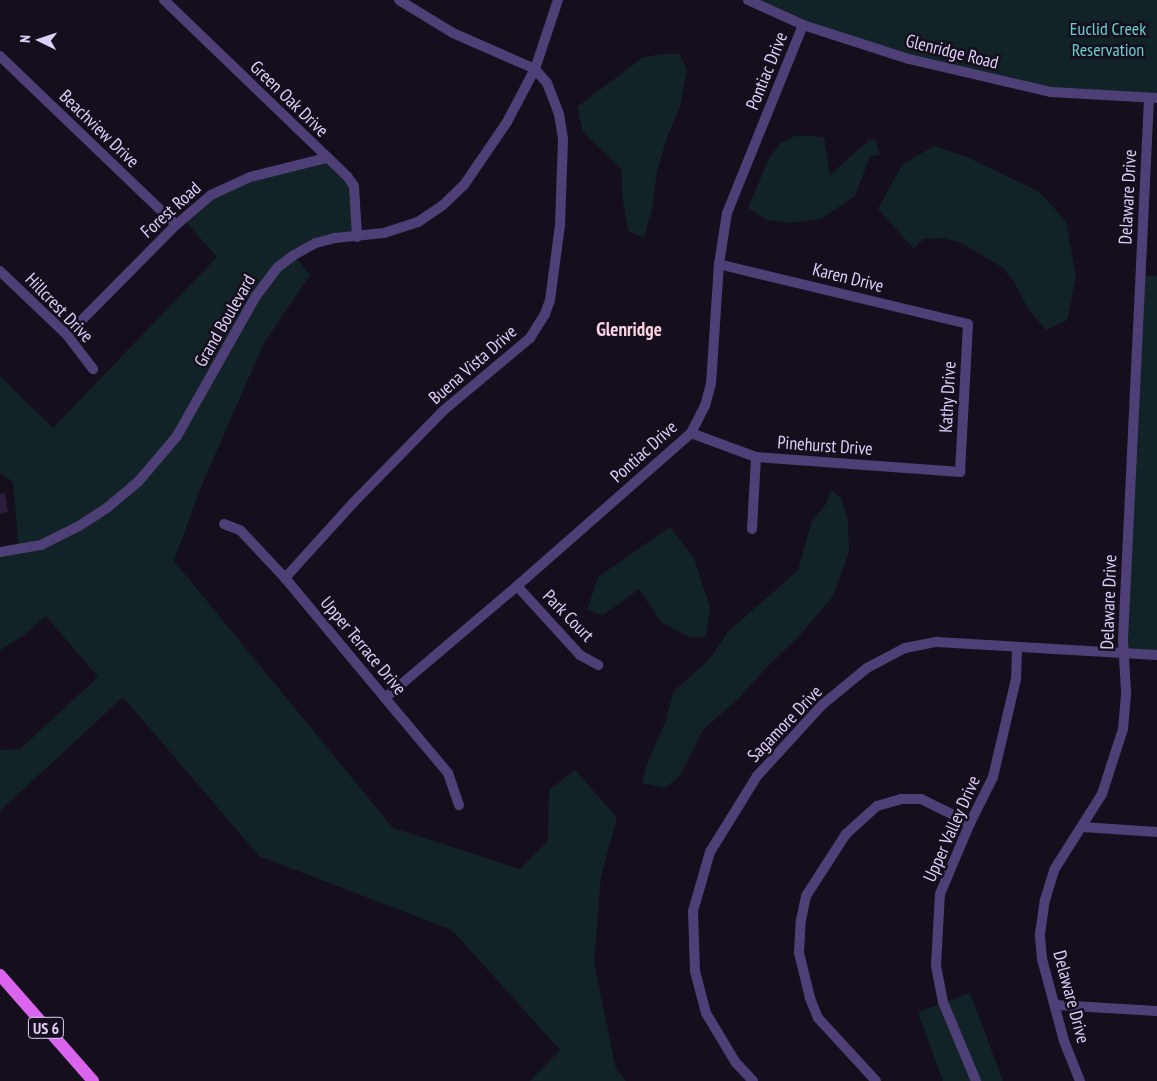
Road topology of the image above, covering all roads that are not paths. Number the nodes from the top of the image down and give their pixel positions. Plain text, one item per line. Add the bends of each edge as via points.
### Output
1 (164, 0) edge
2 (399, 0) edge
3 (558, 0) edge
4 (748, 0) edge
5 (804, 25) junction
6 (0, 56) edge
7 (534, 69) junction
8 (1153, 98) edge
9 (326, 158) junction
10 (176, 225) junction
11 (357, 237) junction
12 (719, 264) junction
13 (0, 271) edge
14 (968, 324) joint
15 (67, 334) junction
16 (93, 369) dead end
17 (691, 433) junction
18 (756, 457) junction
19 (960, 472) joint
20 (224, 524) dead end
21 (752, 529) dead end
22 (0, 552) edge
23 (285, 578) junction
24 (517, 586) junction
25 (1017, 646) junction
26 (1122, 652) junction
27 (1157, 655) edge
28 (598, 665) dead end
29 (385, 698) junction
30 (459, 805) dead end
31 (970, 823) junction
32 (1082, 827) junction
33 (1157, 832) edge
34 (0, 975) edge
35 (1056, 1005) junction
36 (1157, 1011) edge
37 (93, 1081) edge
38 (753, 1081) edge
39 (876, 1081) edge
40 (976, 1081) edge
41 (1080, 1081) edge

1 - 9 street, Green Oak Drive
2 - 7 street via 453,33
3 - 7 street, Grand Boulevard
4 - 5 street, Glenridge Road
5 - 8 street, Glenridge Road via 909,59 1051,92
5 - 12 street, Pontiac Drive via 727,214
6 - 10 street, Beachview Drive
7 - 11 street, Grand Boulevard via 482,162 443,205 401,229
7 - 23 street, Buena Vista Drive via 553,96 563,139 560,225 550,300 545,314 530,338 444,410
8 - 26 street, Delaware Drive
9 - 10 street, Forest Road via 250,176 211,194
9 - 11 street, Green Oak Drive via 354,186
10 - 15 street, Forest Road
11 - 22 street, Grand Boulevard via 316,243 294,255 265,281 177,436 138,482 73,530 41,545
12 - 14 street, Karen Drive
12 - 17 street, Pontiac Drive via 711,384 705,406
13 - 15 street, Hillcrest Drive
14 - 19 street, Kathy Drive
15 - 16 street, Hillcrest Drive
17 - 18 street, Pinehurst Drive
17 - 24 street, Pontiac Drive
18 - 19 street, Pinehurst Drive
18 - 21 street
20 - 23 street, Upper Terrace Drive via 240,530
23 - 29 street, Upper Terrace Drive
24 - 28 street, Park Court via 580,655
24 - 29 street, Pontiac Drive
25 - 26 street, Sagamore Drive
25 - 31 street, Upper Valley Drive via 1016,679 1003,740 993,777
25 - 38 street, Sagamore Drive via 938,642 905,648 867,668 822,705 758,776 710,852 693,911 695,971 706,1013 719,1038
26 - 27 street, Sagamore Drive
26 - 32 street, Delaware Drive via 1126,691 1123,729 1102,794
29 - 30 street, Upper Terrace Drive via 448,773
31 - 39 street via 921,799 901,799 876,806 846,834 806,896 799,953 810,998 818,1018
31 - 40 street, Upper Valley Drive via 940,894 936,965 943,1002
32 - 33 street
32 - 35 street, Delaware Drive via 1054,870 1040,934 1042,959
34 - 37 main road, US 6
35 - 36 street
35 - 41 street, Delaware Drive via 1064,1042

